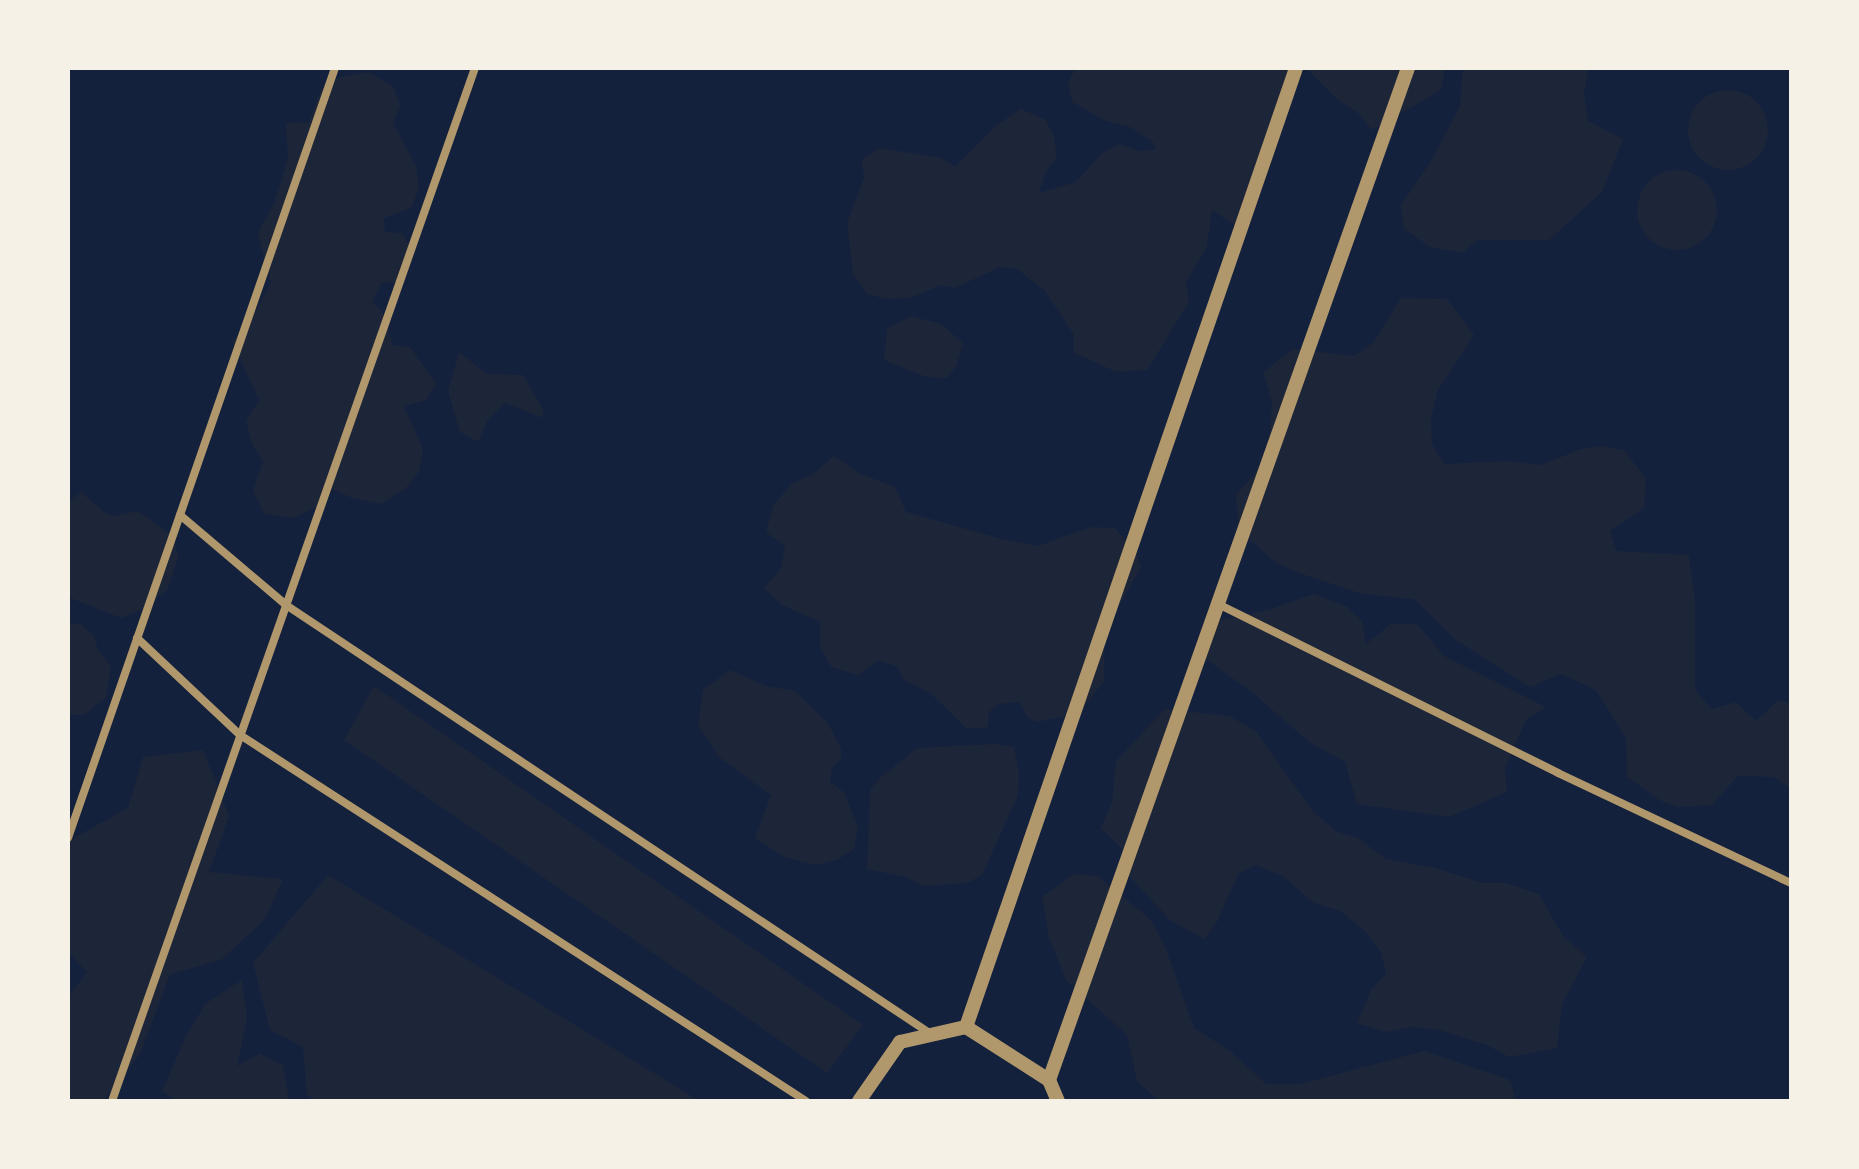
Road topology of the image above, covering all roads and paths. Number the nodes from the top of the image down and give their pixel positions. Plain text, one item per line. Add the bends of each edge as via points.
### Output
1 (335, 68) edge
2 (475, 68) edge
3 (1296, 68) edge
4 (1408, 68) edge
5 (180, 515) junction
6 (1218, 604) junction
7 (286, 605) junction
8 (137, 638) junction
9 (240, 735) junction
10 (68, 838) edge
11 (1791, 883) edge
12 (966, 1027) junction
13 (931, 1035) junction
14 (1049, 1080) junction
15 (112, 1101) edge
16 (806, 1101) edge
17 (859, 1101) edge
18 (1058, 1101) edge

1 - 5 street
2 - 7 street
3 - 12 street
4 - 6 street
5 - 7 street
5 - 8 street
6 - 11 street
6 - 14 street
7 - 9 street
7 - 13 street
8 - 9 street
8 - 10 street
9 - 15 street
9 - 16 street
12 - 13 street
12 - 14 street
13 - 17 street via 900,1042
14 - 18 street

